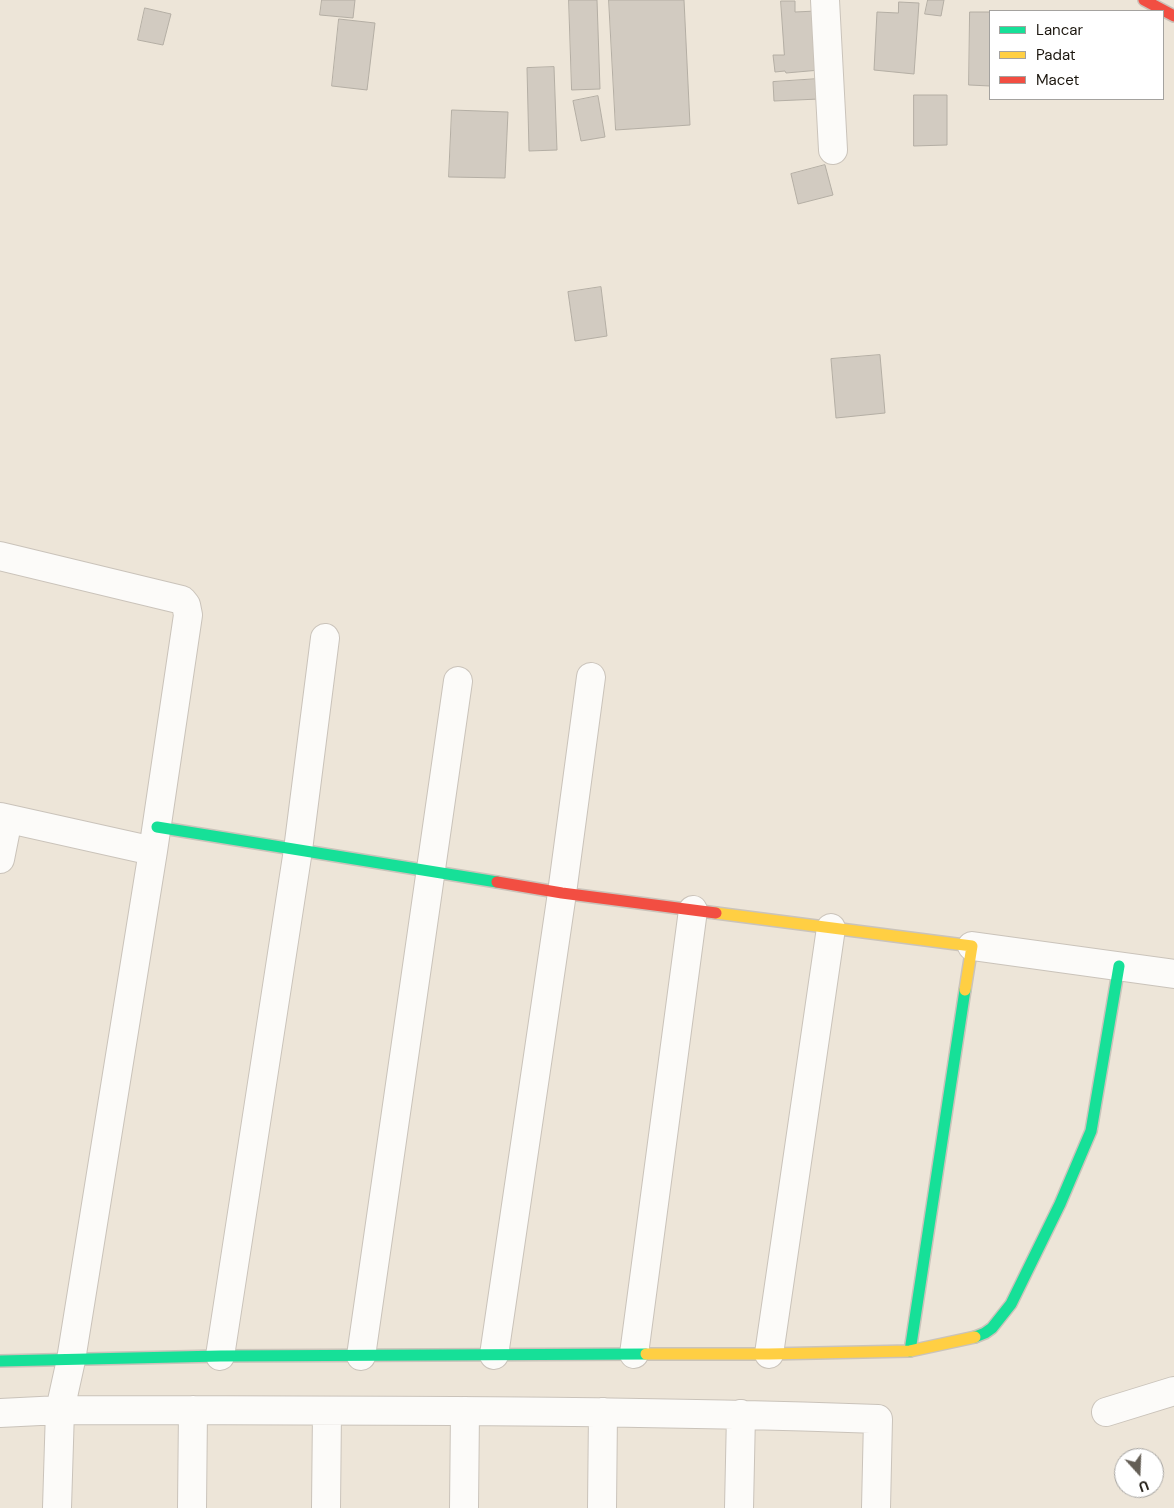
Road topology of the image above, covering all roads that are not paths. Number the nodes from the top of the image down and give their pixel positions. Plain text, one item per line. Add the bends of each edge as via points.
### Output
1 (825, 0) edge
2 (1144, 0) edge
3 (1163, 10) edge
4 (833, 150) dead end
5 (0, 556) edge
6 (325, 638) dead end
7 (591, 676) dead end
8 (458, 681) dead end
9 (4, 818) edge
10 (155, 839) junction
11 (298, 850) junction
12 (0, 859) edge
13 (431, 871) junction
14 (562, 893) junction
15 (693, 910) junction
16 (831, 928) junction
17 (972, 946) junction
18 (1119, 966) junction
19 (1174, 974) edge
20 (910, 1351) junction
21 (634, 1354) junction
22 (769, 1354) junction
23 (494, 1355) junction
24 (220, 1356) junction
25 (361, 1356) junction
26 (71, 1360) junction
27 (0, 1361) edge
28 (1174, 1390) edge
29 (60, 1410) junction
30 (193, 1410) junction
31 (328, 1411) junction
32 (465, 1411) junction
33 (603, 1412) junction
34 (1106, 1412) dead end
35 (0, 1413) edge
36 (741, 1414) junction
37 (57, 1508) edge
38 (192, 1508) edge
39 (326, 1508) edge
40 (464, 1508) edge
41 (602, 1508) edge
42 (740, 1508) edge
43 (876, 1508) edge

1 - 4 street
2 - 3 street
5 - 10 street via 182,600 186,605 187,626
6 - 11 street
7 - 14 street
8 - 13 street
9 - 10 street
9 - 12 street
10 - 11 street
10 - 26 street
11 - 13 street
11 - 24 street
13 - 14 street
13 - 25 street
14 - 15 street
14 - 23 street
15 - 16 street
15 - 21 street
16 - 17 street
16 - 22 street
17 - 18 street
17 - 20 street
18 - 19 street
18 - 20 street via 1091,1131 1060,1204 1011,1304 985,1333
20 - 22 street
21 - 22 street
21 - 23 street
23 - 25 street
24 - 25 street
24 - 26 street
26 - 27 street
26 - 29 street
28 - 34 street
29 - 30 street
29 - 35 street
29 - 37 street
30 - 31 street
30 - 38 street
31 - 32 street
31 - 39 street
32 - 33 street
32 - 40 street
33 - 36 street
33 - 41 street
36 - 42 street
36 - 43 street via 878,1419

